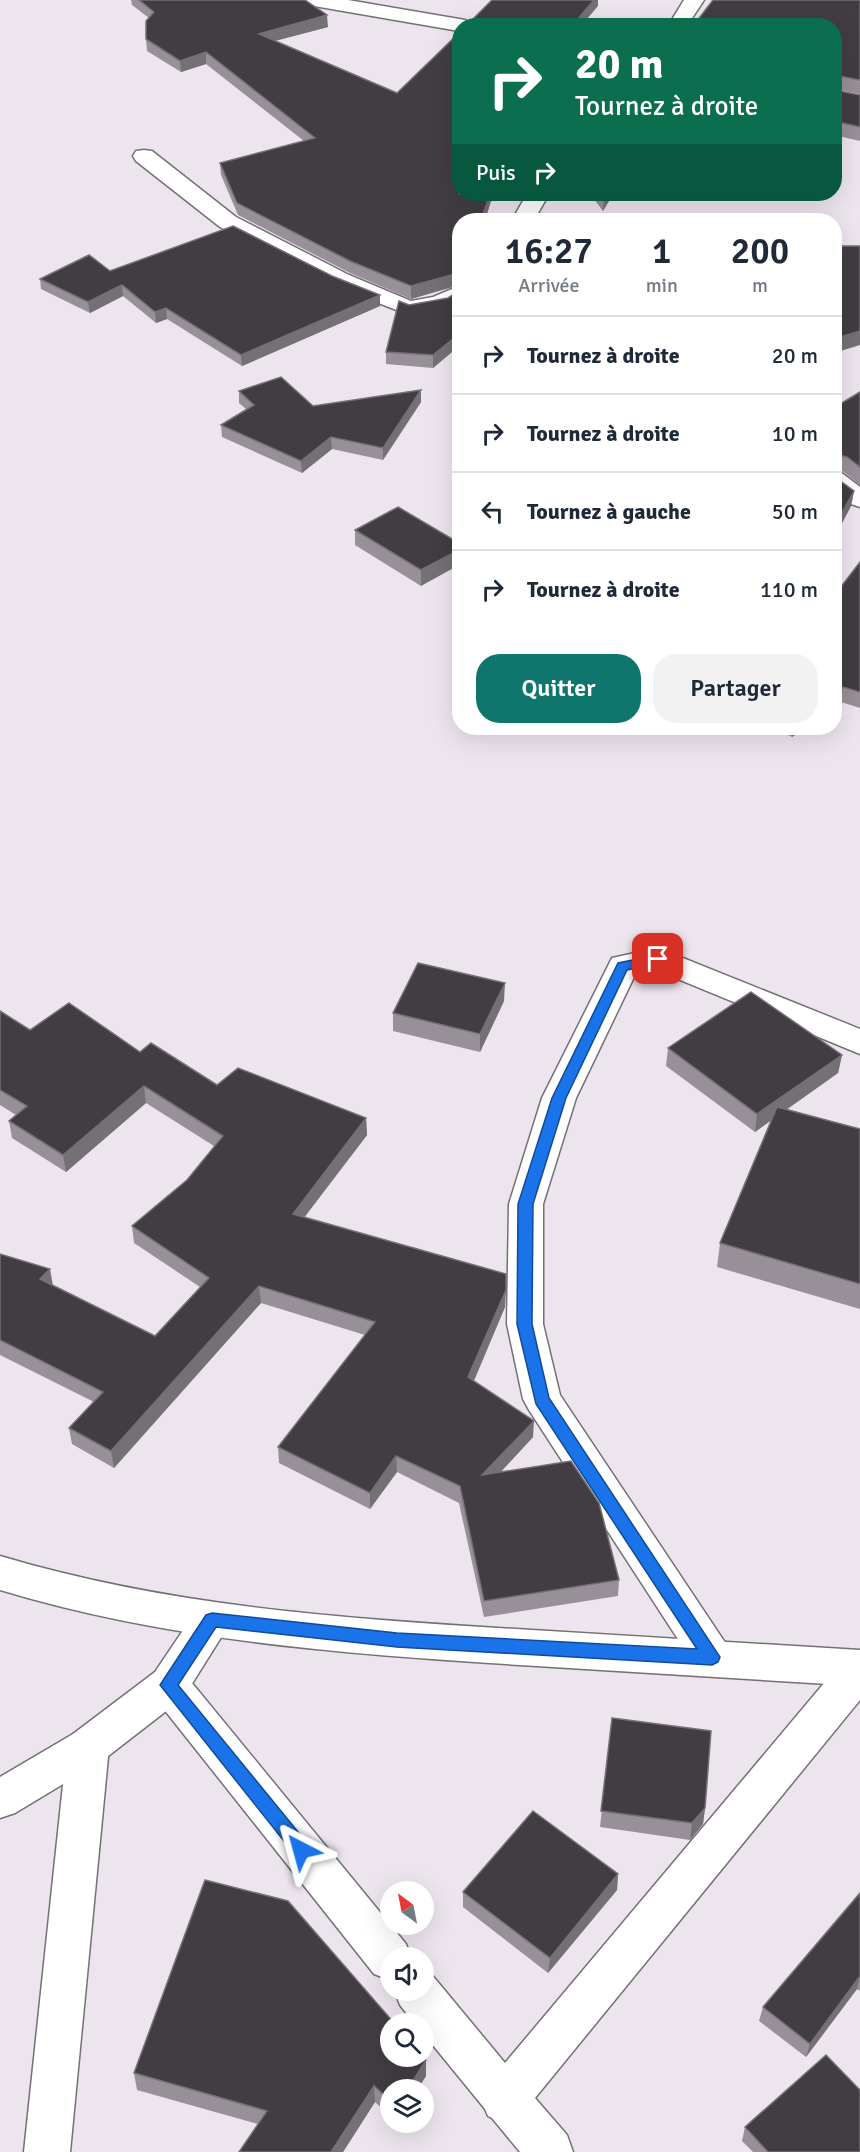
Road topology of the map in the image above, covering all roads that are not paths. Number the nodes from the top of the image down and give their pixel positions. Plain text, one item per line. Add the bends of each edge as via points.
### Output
1 (314, 0) edge
2 (694, 0) edge
3 (682, 18) edge
4 (452, 24) edge
5 (144, 156) dead end
6 (452, 296) edge
7 (842, 485) edge
8 (860, 499) edge
9 (860, 1042) edge
10 (0, 1573) edge
11 (212, 1620) junction
12 (712, 1657) junction
13 (860, 1669) edge
14 (169, 1685) junction
15 (88, 1747) junction
16 (0, 1799) edge
17 (380, 1947) edge
18 (425, 2001) edge
19 (504, 2100) junction
20 (47, 2152) edge
21 (550, 2152) edge

1 - 4 street
2 - 3 street
5 - 6 street via 228,222 341,280 409,308
7 - 8 street
9 - 12 street via 658,959 623,966 559,1098 526,1204 525,1324 542,1399
10 - 11 street via 70,1594
11 - 12 street via 397,1640
11 - 14 street
12 - 13 street
13 - 19 street
14 - 15 street
14 - 17 street
15 - 16 street
15 - 20 street
18 - 19 street
19 - 21 street

